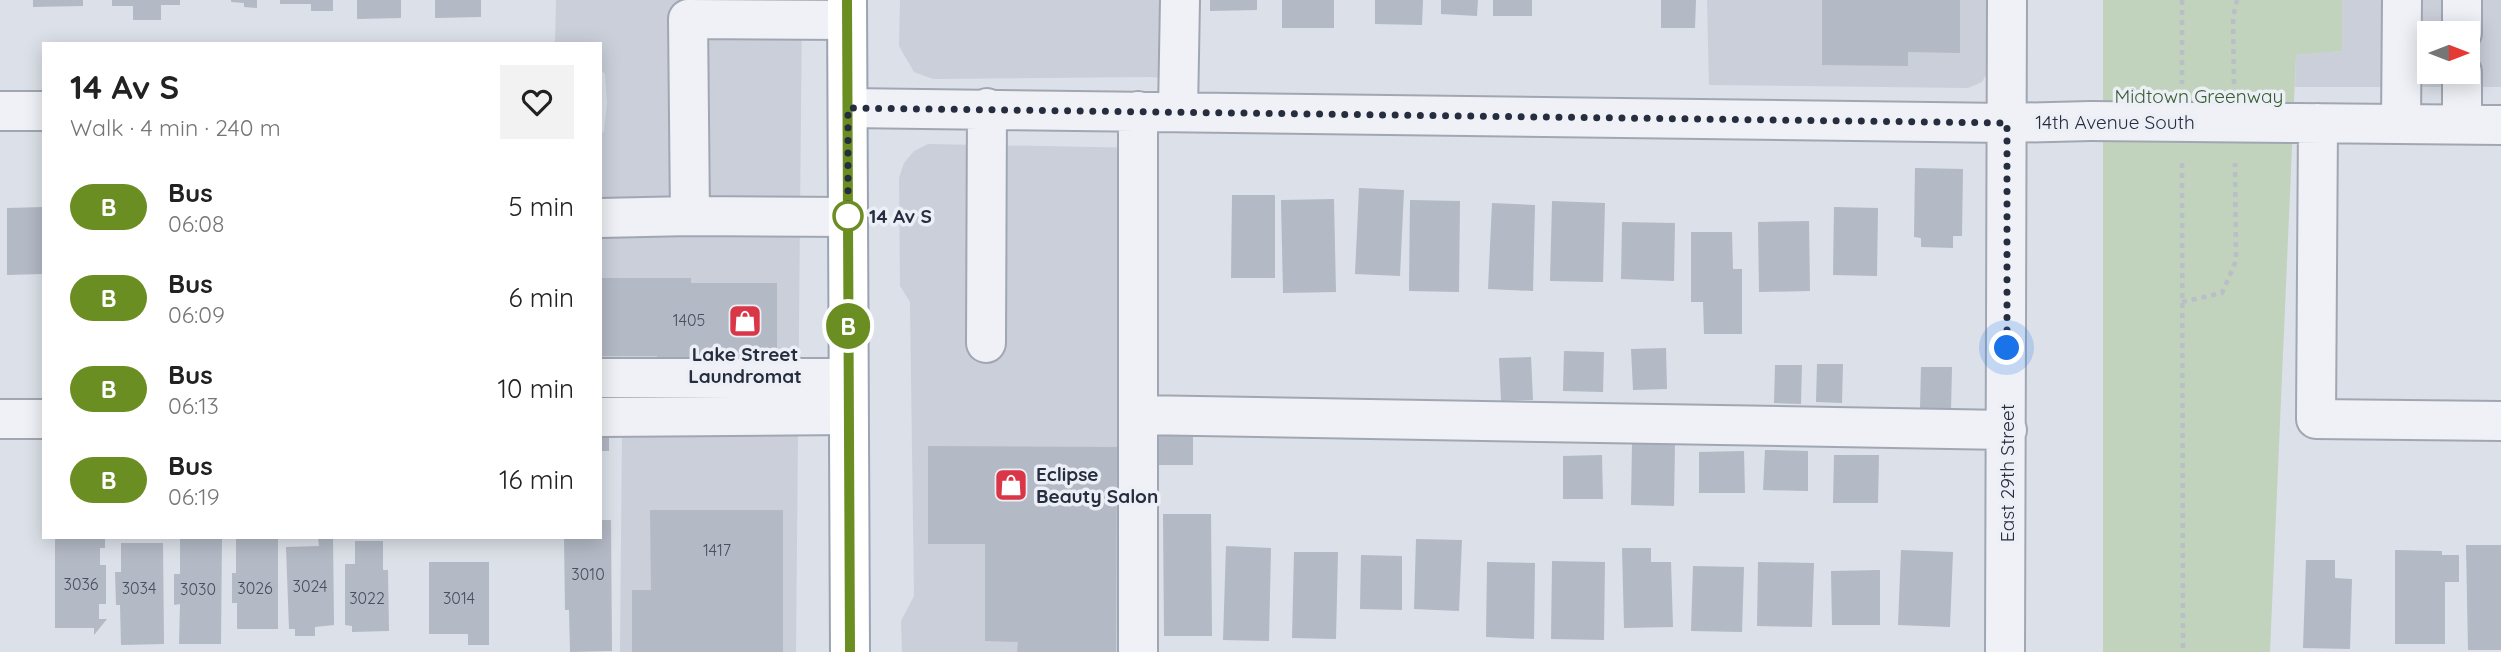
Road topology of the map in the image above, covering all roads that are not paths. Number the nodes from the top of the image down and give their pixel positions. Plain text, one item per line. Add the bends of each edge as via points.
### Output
1 (1180, 0) edge
2 (2007, 0) edge
3 (2402, 0) edge
4 (2462, 0) edge
5 (847, 10) edge
6 (2462, 21) edge
7 (2462, 84) edge
8 (848, 108) junction
9 (987, 108) junction
10 (0, 111) edge
11 (42, 111) edge
12 (1138, 111) junction
13 (1178, 111) junction
14 (2007, 123) junction
15 (2307, 123) junction
16 (2402, 124) junction
17 (2462, 124) junction
18 (2501, 125) edge
19 (690, 216) junction
20 (848, 217) junction
21 (602, 218) edge
22 (986, 343) dead end
23 (602, 378) edge
24 (848, 378) junction
25 (848, 415) junction
26 (1138, 415) junction
27 (602, 417) edge
28 (0, 419) edge
29 (42, 419) edge
30 (2501, 421) edge
31 (2007, 430) junction
32 (850, 652) edge
33 (1138, 652) edge
34 (2006, 652) edge

1 - 13 street
2 - 14 street, East 29th Street
3 - 16 street
4 - 6 street
5 - 8 main road
5 - 19 street via 688,19
7 - 17 street
8 - 9 street, 14th Avenue South
8 - 20 main road
9 - 12 street, 14th Avenue South
9 - 22 street
10 - 11 street
12 - 13 street, 14th Avenue South
12 - 26 street
13 - 14 street, 14th Avenue South
14 - 15 street, 14th Avenue South, bridge
14 - 31 street, East 29th Street
15 - 16 street, 14th Avenue South
15 - 30 street via 2316,419
16 - 17 street, 14th Avenue South
17 - 18 street, 14th Avenue South
19 - 20 street
19 - 21 street
20 - 24 main road
23 - 24 street
24 - 25 main road
25 - 27 street
25 - 32 main road
26 - 31 street
26 - 33 street
28 - 29 street
31 - 34 street, East 29th Street

